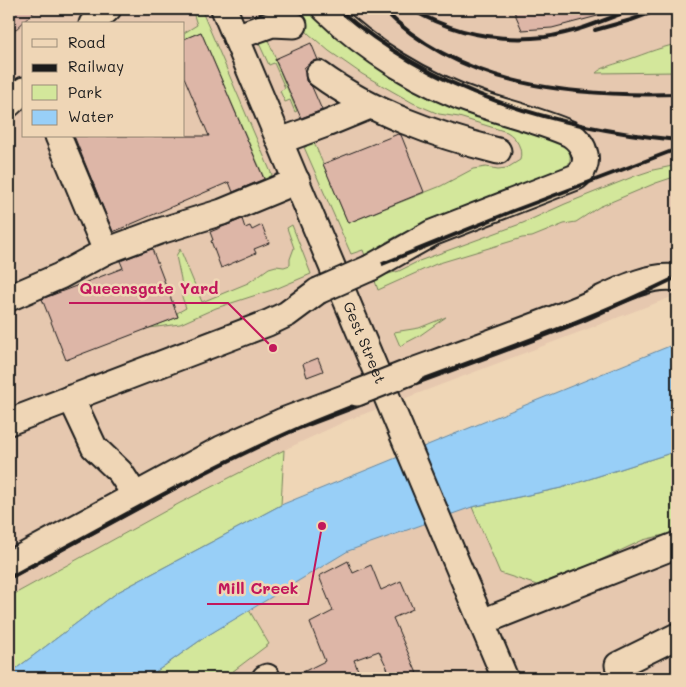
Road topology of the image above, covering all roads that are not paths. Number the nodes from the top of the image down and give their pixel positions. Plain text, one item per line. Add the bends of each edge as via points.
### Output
1 (108, 9) edge
2 (224, 9) edge
3 (325, 9) edge
4 (94, 22) edge
5 (294, 25) dead end
6 (236, 37) junction
7 (319, 74) dead end
8 (22, 92) edge
9 (9, 104) edge
10 (370, 106) junction
11 (59, 138) edge
12 (280, 141) junction
13 (498, 151) dead end
14 (297, 181) junction
15 (106, 251) junction
16 (677, 278) edge
17 (9, 298) edge
18 (71, 398) junction
19 (9, 422) edge
20 (135, 495) junction
21 (677, 545) edge
22 (9, 564) edge
23 (482, 622) junction
24 (677, 636) edge
25 (505, 678) edge
26 (624, 678) edge

1 - 4 street
2 - 6 street, Gest Street
3 - 18 street, bridge via 365,42 413,74 467,99 570,134 580,141 585,152 583,169 576,177 432,233 370,268 318,291 287,314 268,323
5 - 6 street via 272,24
6 - 12 street, Gest Street
7 - 10 street
8 - 9 street
10 - 12 street
10 - 13 street via 438,133
11 - 15 street
12 - 14 street, Gest Street
14 - 15 street via 222,212
14 - 23 street, Gest Street
15 - 17 street
16 - 20 street, bridge via 636,284 283,421 221,449
18 - 19 street
18 - 20 street via 94,447 120,472
20 - 22 street
21 - 23 street
23 - 25 street, Gest Street
24 - 26 street via 618,665

